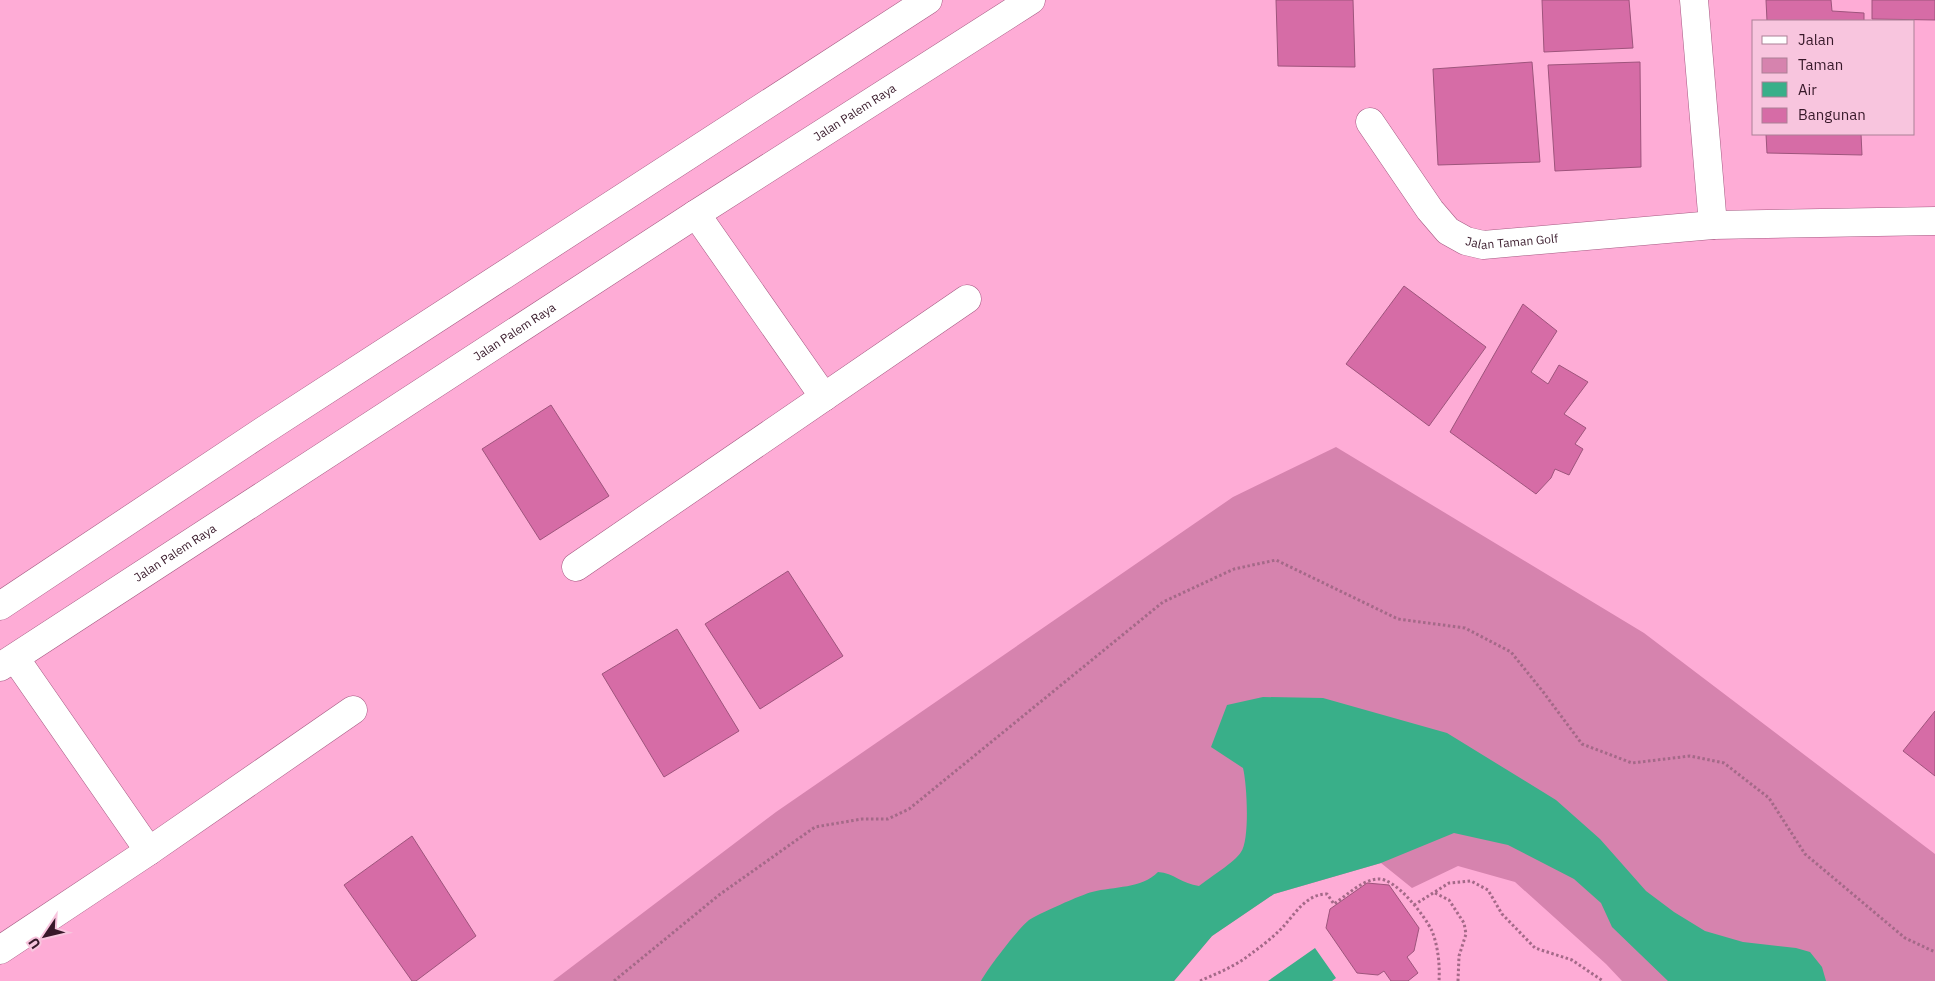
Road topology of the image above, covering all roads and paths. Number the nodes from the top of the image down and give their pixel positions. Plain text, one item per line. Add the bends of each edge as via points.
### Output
1 (928, 0) edge
2 (1031, 0) edge
3 (1694, 0) edge
4 (1370, 122) dead end
5 (696, 214) junction
6 (1935, 221) edge
7 (1713, 225) junction
8 (967, 299) dead end
9 (824, 397) junction
10 (576, 566) dead end
11 (0, 606) edge
12 (8, 662) edge
13 (353, 710) dead end
14 (149, 851) junction
15 (1435, 893) junction
16 (1414, 905) junction
17 (0, 950) edge
18 (1935, 952) edge
19 (614, 981) edge
20 (1200, 981) edge
21 (1439, 981) edge
22 (1458, 981) edge
23 (1603, 981) edge

1 - 11 street via 263,431
2 - 5 street, Jalan Palem Raya
3 - 7 street
4 - 7 street, Jalan Taman Golf via 1430,210 1448,230 1466,241 1500,244
5 - 9 street
5 - 12 street, Jalan Palem Raya
6 - 7 street, Jalan Taman Golf
8 - 9 street
9 - 10 street
12 - 14 street
13 - 14 street
14 - 17 street
15 - 16 path
15 - 22 path via 1449,900 1464,923 1466,934 1459,956
15 - 23 path via 1449,883 1471,881 1488,890 1502,914 1535,948 1572,960
16 - 20 path via 1394,885 1380,879 1368,881 1334,904 1327,894 1319,894 1304,903 1252,954
16 - 21 path via 1432,932 1440,967
18 - 19 path via 1905,938 1805,854 1769,798 1724,763 1690,756 1632,763 1582,744 1511,652 1465,628 1398,618 1276,560 1234,569 1164,602 909,809 888,819 862,819 815,827 719,895

